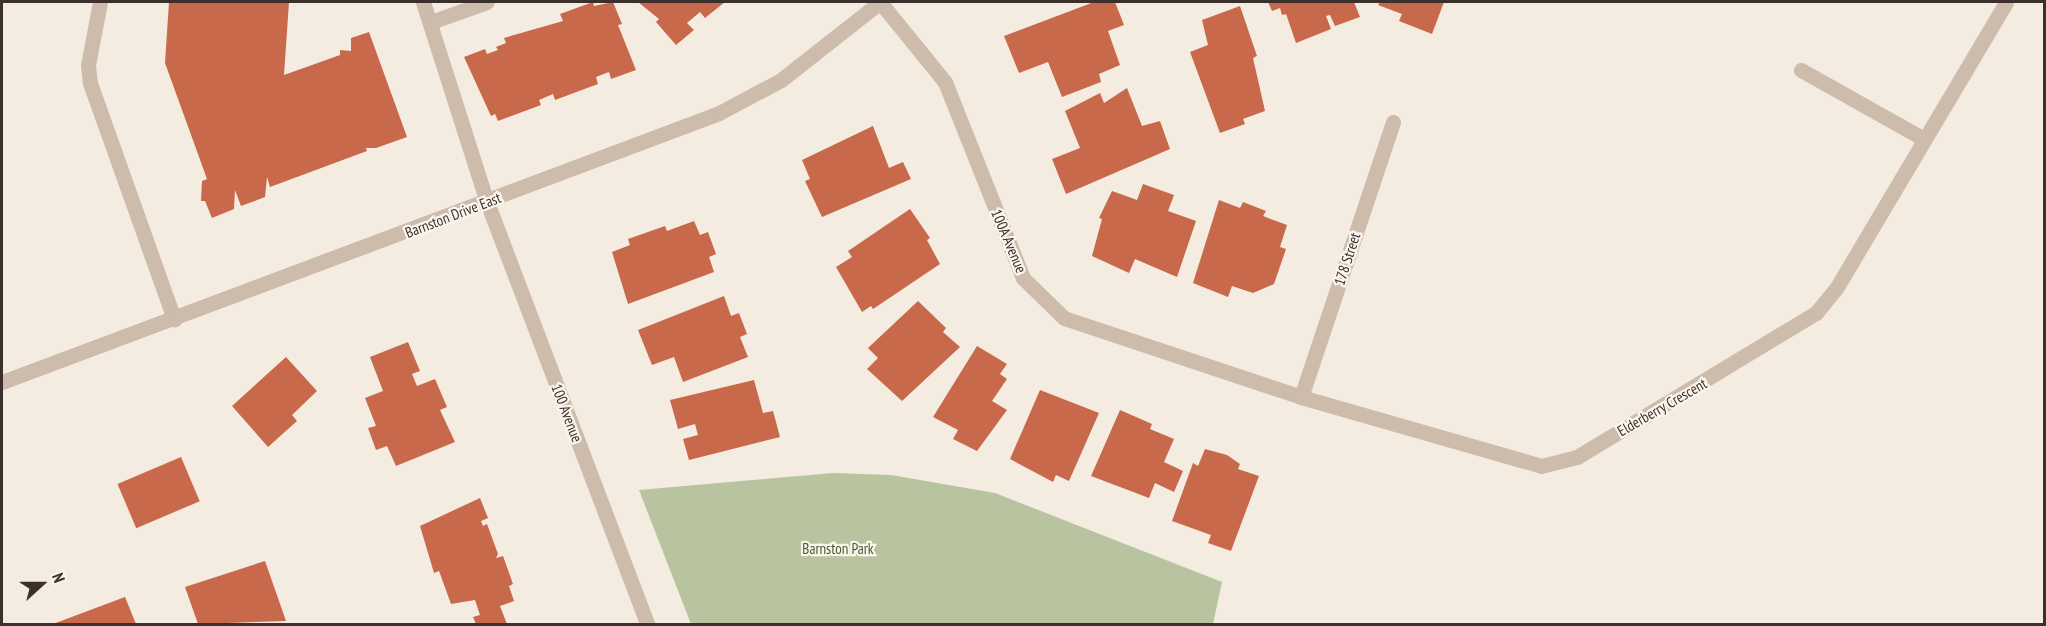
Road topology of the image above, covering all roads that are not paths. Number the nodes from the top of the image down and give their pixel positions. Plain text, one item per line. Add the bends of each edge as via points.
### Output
1 (100, 2) edge
2 (423, 2) edge
3 (487, 2) edge
4 (880, 2) edge
5 (2006, 2) edge
6 (431, 22) junction
7 (1801, 70) dead end
8 (1393, 122) dead end
9 (1924, 139) junction
10 (487, 202) junction
11 (174, 319) junction
12 (2, 382) edge
13 (1301, 397) junction
14 (647, 624) edge

1 - 11 street via 88,65 90,83
2 - 6 street, 100 Avenue
3 - 6 street
4 - 10 street, Barnston Drive East via 781,80 719,113
4 - 13 street, 100A Avenue via 945,82 1023,278 1064,318
5 - 9 street, Elderberry Crescent
6 - 10 street, 100 Avenue
7 - 9 street
8 - 13 street, 178 Street
9 - 13 street, Elderberry Crescent via 1837,287 1816,314 1576,457 1541,466 1524,463
10 - 11 street, Barnston Drive East
10 - 14 street, 100 Avenue
11 - 12 street, Barnston Drive East

